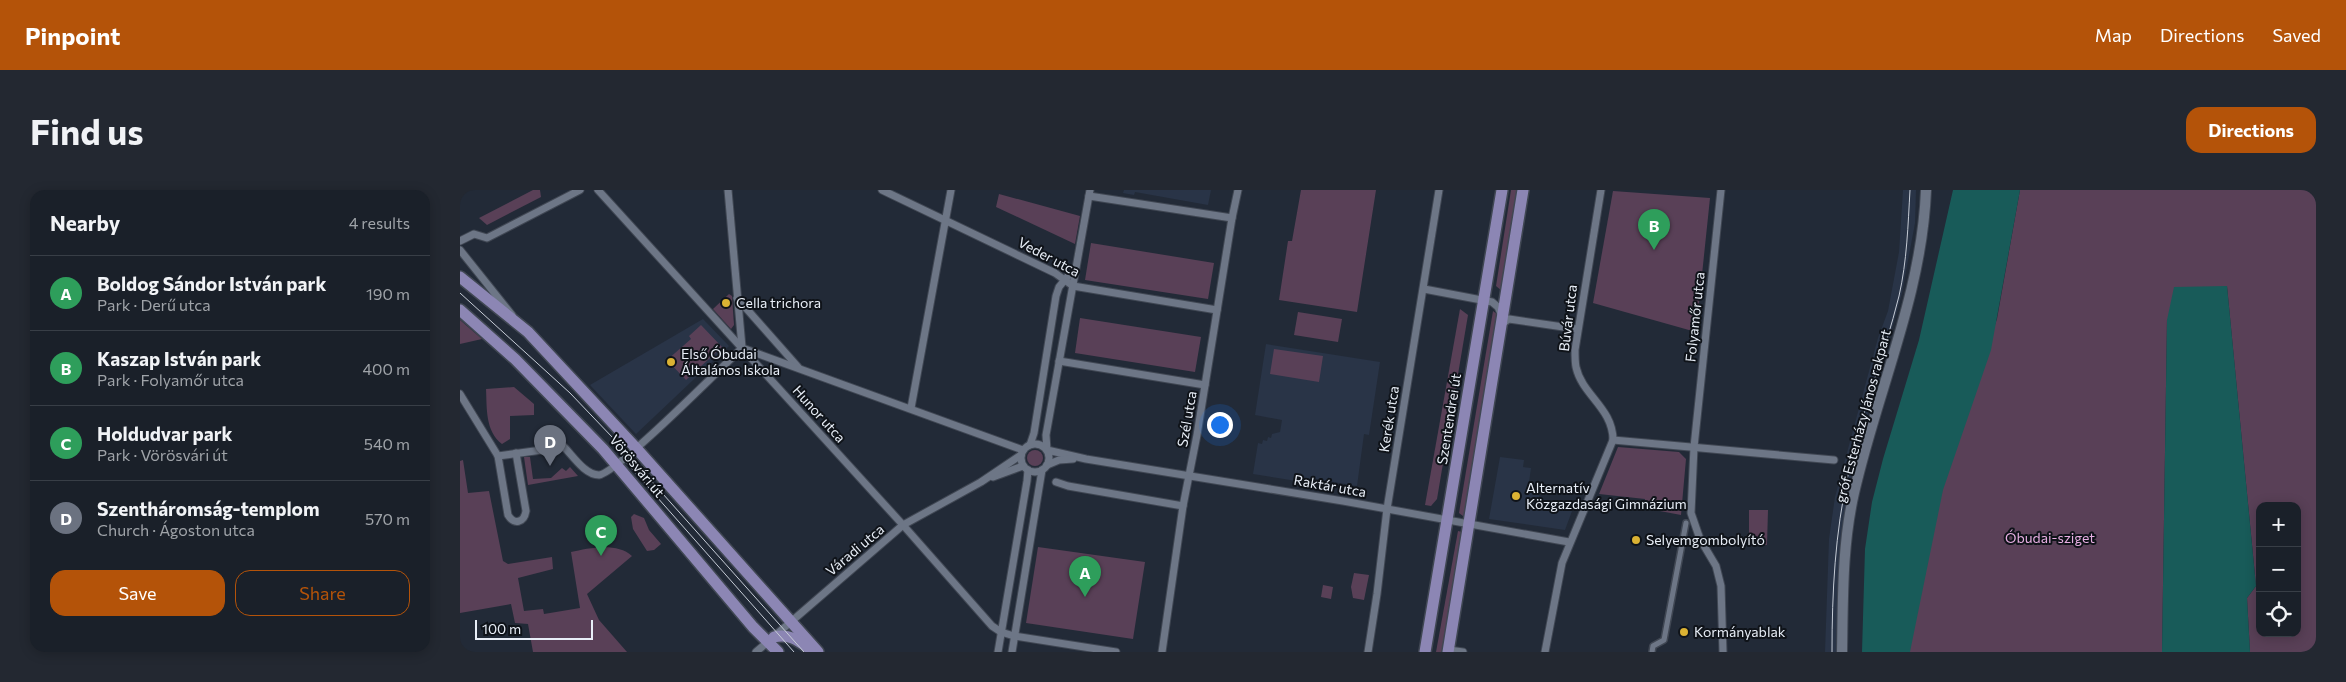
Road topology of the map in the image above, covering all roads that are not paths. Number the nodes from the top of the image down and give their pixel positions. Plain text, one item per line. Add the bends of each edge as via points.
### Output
1 (580, 190) edge
2 (598, 190) edge
3 (728, 190) edge
4 (882, 190) edge
5 (951, 190) edge
6 (1238, 190) edge
7 (1439, 190) edge
8 (1502, 190) edge
9 (1523, 190) edge
10 (1601, 190) edge
11 (1722, 190) edge
12 (1926, 190) edge
13 (1090, 193) edge
14 (1232, 218) junction
15 (944, 220) junction
16 (460, 240) edge
17 (460, 250) edge
18 (1075, 268) junction
19 (460, 277) edge
20 (1065, 280) junction
21 (1072, 286) junction
22 (1424, 289) junction
23 (737, 298) junction
24 (1484, 300) junction
25 (460, 310) edge
26 (1217, 310) junction
27 (519, 323) junction
28 (1502, 325) junction
29 (1577, 329) junction
30 (742, 348) junction
31 (1059, 361) junction
32 (800, 368) junction
33 (1205, 385) junction
34 (460, 394) edge
35 (911, 408) junction
36 (1613, 440) junction
37 (1694, 447) junction
38 (636, 448) junction
39 (1025, 450) junction
40 (1047, 450) junction
41 (516, 453) junction
42 (498, 456) junction
43 (1086, 459) junction
44 (1834, 460) dead end
45 (616, 464) junction
46 (1025, 468) junction
47 (1044, 468) junction
48 (1188, 476) junction
49 (981, 482) junction
50 (1056, 482) dead end
51 (1183, 506) junction
52 (1387, 509) junction
53 (1448, 520) junction
54 (1686, 523) dead end
55 (1470, 524) junction
56 (903, 525) junction
57 (1569, 542) junction
58 (791, 622) junction
59 (1001, 632) junction
60 (1014, 636) junction
61 (771, 640) junction
62 (1449, 651) edge
63 (756, 652) edge
64 (778, 652) edge
65 (813, 652) edge
66 (818, 652) edge
67 (998, 652) edge
68 (1012, 652) edge
69 (1116, 652) edge
70 (1162, 652) edge
71 (1368, 652) edge
72 (1425, 652) edge
73 (1462, 652) edge
74 (1545, 652) edge
75 (1652, 652) edge
76 (1723, 652) edge
77 (1842, 652) edge

1 - 16 street via 487,238 474,234
2 - 30 street, Hunor utca
3 - 23 street
4 - 15 street, Veder utca
5 - 15 street
6 - 14 street, Szél utca
7 - 22 street, Kerék utca
8 - 24 main road, Szentendrei út
9 - 28 main road
10 - 29 street, Búvár utca
11 - 37 street, Folyamőr utca
12 - 77 main road, gróf Esterházy János rakpart via 1915,280 1854,494 1844,574
13 - 14 street
13 - 18 street
14 - 26 street, Szél utca
15 - 20 street, Veder utca
15 - 35 street
17 - 27 street, Vörösvári út
18 - 20 street
18 - 21 street
19 - 27 main road, Vörösvári út
20 - 21 street, Veder utca
20 - 39 street via 1056,296 1034,433
21 - 26 street, Veder utca
21 - 31 street
22 - 24 street
22 - 52 street, Kerék utca
23 - 30 street
23 - 32 street
24 - 28 street via 1498,307
24 - 53 main road, Szentendrei út
25 - 45 main road, Vörösvári út via 555,399
26 - 33 street, Szél utca
27 - 38 main road, Vörösvári út
28 - 29 street via 1509,319
28 - 55 main road
29 - 36 street, Búvár utca via 1576,366 1579,376 1612,423
30 - 32 street
30 - 38 street
30 - 56 street, Hunor utca
31 - 33 street
31 - 40 street via 1046,435
32 - 35 street
33 - 48 street, Szél utca
34 - 42 street
35 - 39 street
36 - 37 street
36 - 57 street
37 - 44 street
37 - 76 street, Folyamőr utca via 1691,513 1693,525 1716,566 1721,586
38 - 45 street
38 - 58 main road, Vörösvári út
39 - 40 street via 1036,444
39 - 46 street
39 - 49 street, Váradi utca
40 - 43 street, Raktár utca
40 - 47 street via 1049,458
41 - 42 street
41 - 42 street via 526,517 516,522 508,515
41 - 45 street via 564,447 586,469 597,475 605,474
43 - 47 street, Raktár utca via 1066,459
43 - 48 street, Raktár utca
45 - 61 main road, Vörösvári út
46 - 47 street via 1034,472
46 - 49 street, Váradi utca
46 - 59 street via 1028,481
47 - 60 street
48 - 51 street, Szél utca
48 - 52 street, Raktár utca
49 - 56 street, Váradi utca
50 - 51 street
51 - 70 street, Szél utca
52 - 53 street, Raktár utca
52 - 71 street, Kerék utca
53 - 55 street, Raktár utca
53 - 72 main road, Szentendrei út
54 - 75 street via 1664,640 1653,646
55 - 57 street, Raktár utca
55 - 62 main road
56 - 58 street, Váradi utca
56 - 59 street, Hunor utca via 992,626
57 - 74 street
58 - 61 street, Váradi utca
58 - 66 main road, Vörösvári út
59 - 60 street
59 - 67 street
60 - 68 street
60 - 69 street
61 - 63 street, Váradi utca
61 - 64 main road, Vörösvári út
61 - 65 main road via 783,635 792,637
62 - 73 street

